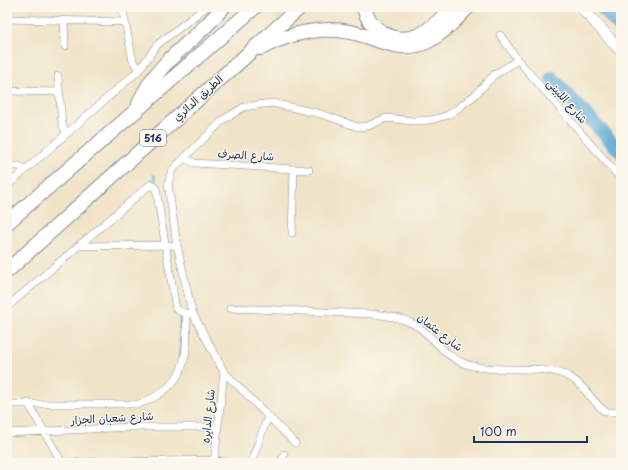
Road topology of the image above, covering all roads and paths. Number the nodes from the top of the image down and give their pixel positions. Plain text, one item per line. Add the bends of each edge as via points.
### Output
1 (122, 7) edge
2 (206, 7) edge
3 (223, 7) edge
4 (255, 7) edge
5 (300, 7) edge
6 (364, 7) edge
7 (453, 7) edge
8 (468, 7) edge
9 (581, 7) edge
10 (7, 19) edge
11 (64, 21) junction
12 (125, 22) junction
13 (500, 35) dead end
14 (64, 46) dead end
15 (621, 51) edge
16 (244, 57) junction
17 (518, 60) junction
18 (139, 70) junction
19 (58, 76) dead end
20 (7, 91) edge
21 (59, 92) junction
22 (138, 108) junction
23 (66, 132) junction
24 (184, 158) junction
25 (7, 166) edge
26 (294, 169) junction
27 (24, 170) junction
28 (309, 170) dead end
29 (621, 179) edge
30 (7, 186) edge
31 (7, 223) edge
32 (292, 233) dead end
33 (176, 245) junction
34 (78, 246) junction
35 (166, 247) junction
36 (7, 271) edge
37 (7, 307) edge
38 (230, 308) dead end
39 (189, 313) junction
40 (224, 372) junction
41 (28, 403) junction
42 (7, 404) edge
43 (621, 412) edge
44 (268, 416) junction
45 (218, 427) junction
46 (45, 432) junction
47 (7, 433) edge
48 (295, 443) dead end
49 (284, 454) dead end
50 (214, 461) edge
51 (62, 463) edge
52 (66, 463) edge
53 (228, 463) edge
54 (251, 463) edge
55 (281, 463) edge

1 - 12 street
2 - 18 street via 157,45
3 - 22 highway via 159,70 145,90
4 - 22 highway
5 - 16 highway, الطريق الدائري / 516
6 - 7 highway via 372,25 381,33 405,39 428,30
8 - 16 highway via 442,32 416,46 401,47 350,32 315,30 277,40
9 - 15 main road
10 - 11 street
11 - 12 street
11 - 14 street
12 - 18 street via 134,61
13 - 17 street, شارع اللبينى
16 - 36 highway, الطريق الدائري / 516
17 - 24 street via 494,75 457,109 440,118 417,122 386,118 358,128 321,114 272,103 254,105 229,116
17 - 29 street, شارع اللبينى
18 - 23 street
19 - 21 street
20 - 21 street
21 - 23 street via 62,124
22 - 31 highway
23 - 27 street
24 - 26 street, شارع الصرف via 194,163
24 - 33 street via 172,170 168,179
25 - 27 street via 16,166
26 - 28 street, شارع الصرف
26 - 32 street
27 - 30 street
33 - 35 street
33 - 39 street
34 - 35 street
34 - 35 street via 151,184 156,188
34 - 37 street
35 - 39 street via 176,309
38 - 43 street, شارع عثمان via 372,314 406,320 421,329 450,356 464,363 482,367 557,372 577,382 603,410
39 - 40 street
39 - 41 street via 187,350 183,365 176,379 153,399 139,404
40 - 44 street
40 - 45 street, شارع الدايره
41 - 42 street
41 - 46 street
44 - 48 street
44 - 54 street
45 - 46 street, شارع شعبان الجزار via 132,427
45 - 50 street, شارع الدايره
46 - 47 street, شارع شعبان الجزار
46 - 51 street
49 - 55 street
50 - 52 street
50 - 53 street
51 - 52 street

